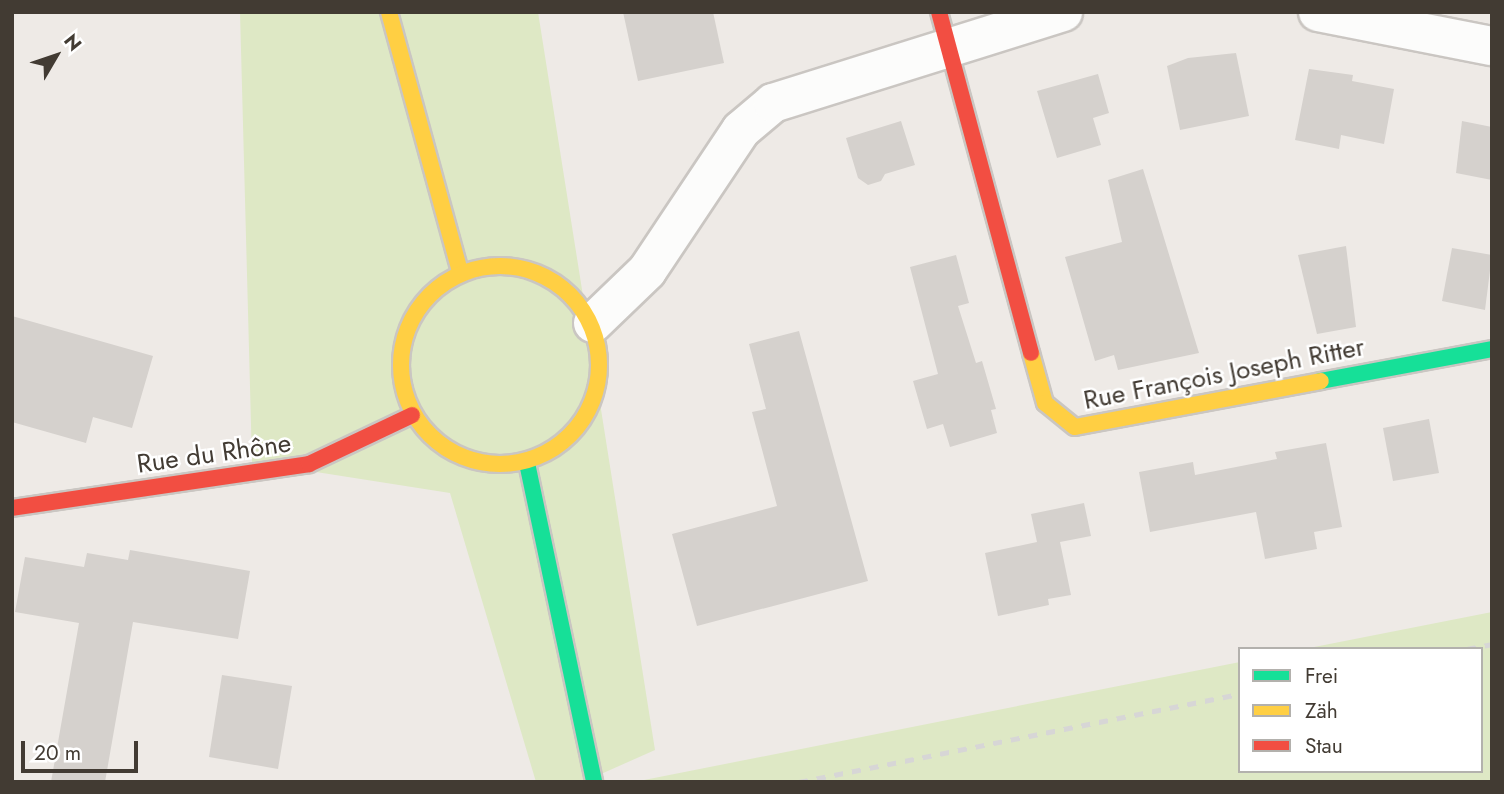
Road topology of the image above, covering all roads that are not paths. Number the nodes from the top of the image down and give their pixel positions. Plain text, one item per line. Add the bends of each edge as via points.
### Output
1 (389, 12) edge
2 (1063, 12) edge
3 (1318, 12) edge
4 (943, 30) edge
5 (1492, 47) edge
6 (460, 271) junction
7 (593, 323) junction
8 (1492, 349) edge
9 (412, 415) junction
10 (527, 463) junction
11 (12, 508) edge
12 (594, 782) edge

1 - 6 main road
2 - 4 street
3 - 5 street
4 - 7 street via 773,103 741,130 647,271
4 - 8 main road, Rue François Joseph Ritter via 1045,404 1075,427
6 - 7 main road via 516,266 567,290
6 - 9 main road via 418,306 399,368
7 - 10 main road via 598,387 577,430
9 - 10 main road via 439,445 484,465
9 - 11 main road, Rue du Rhône via 309,464
10 - 12 main road

